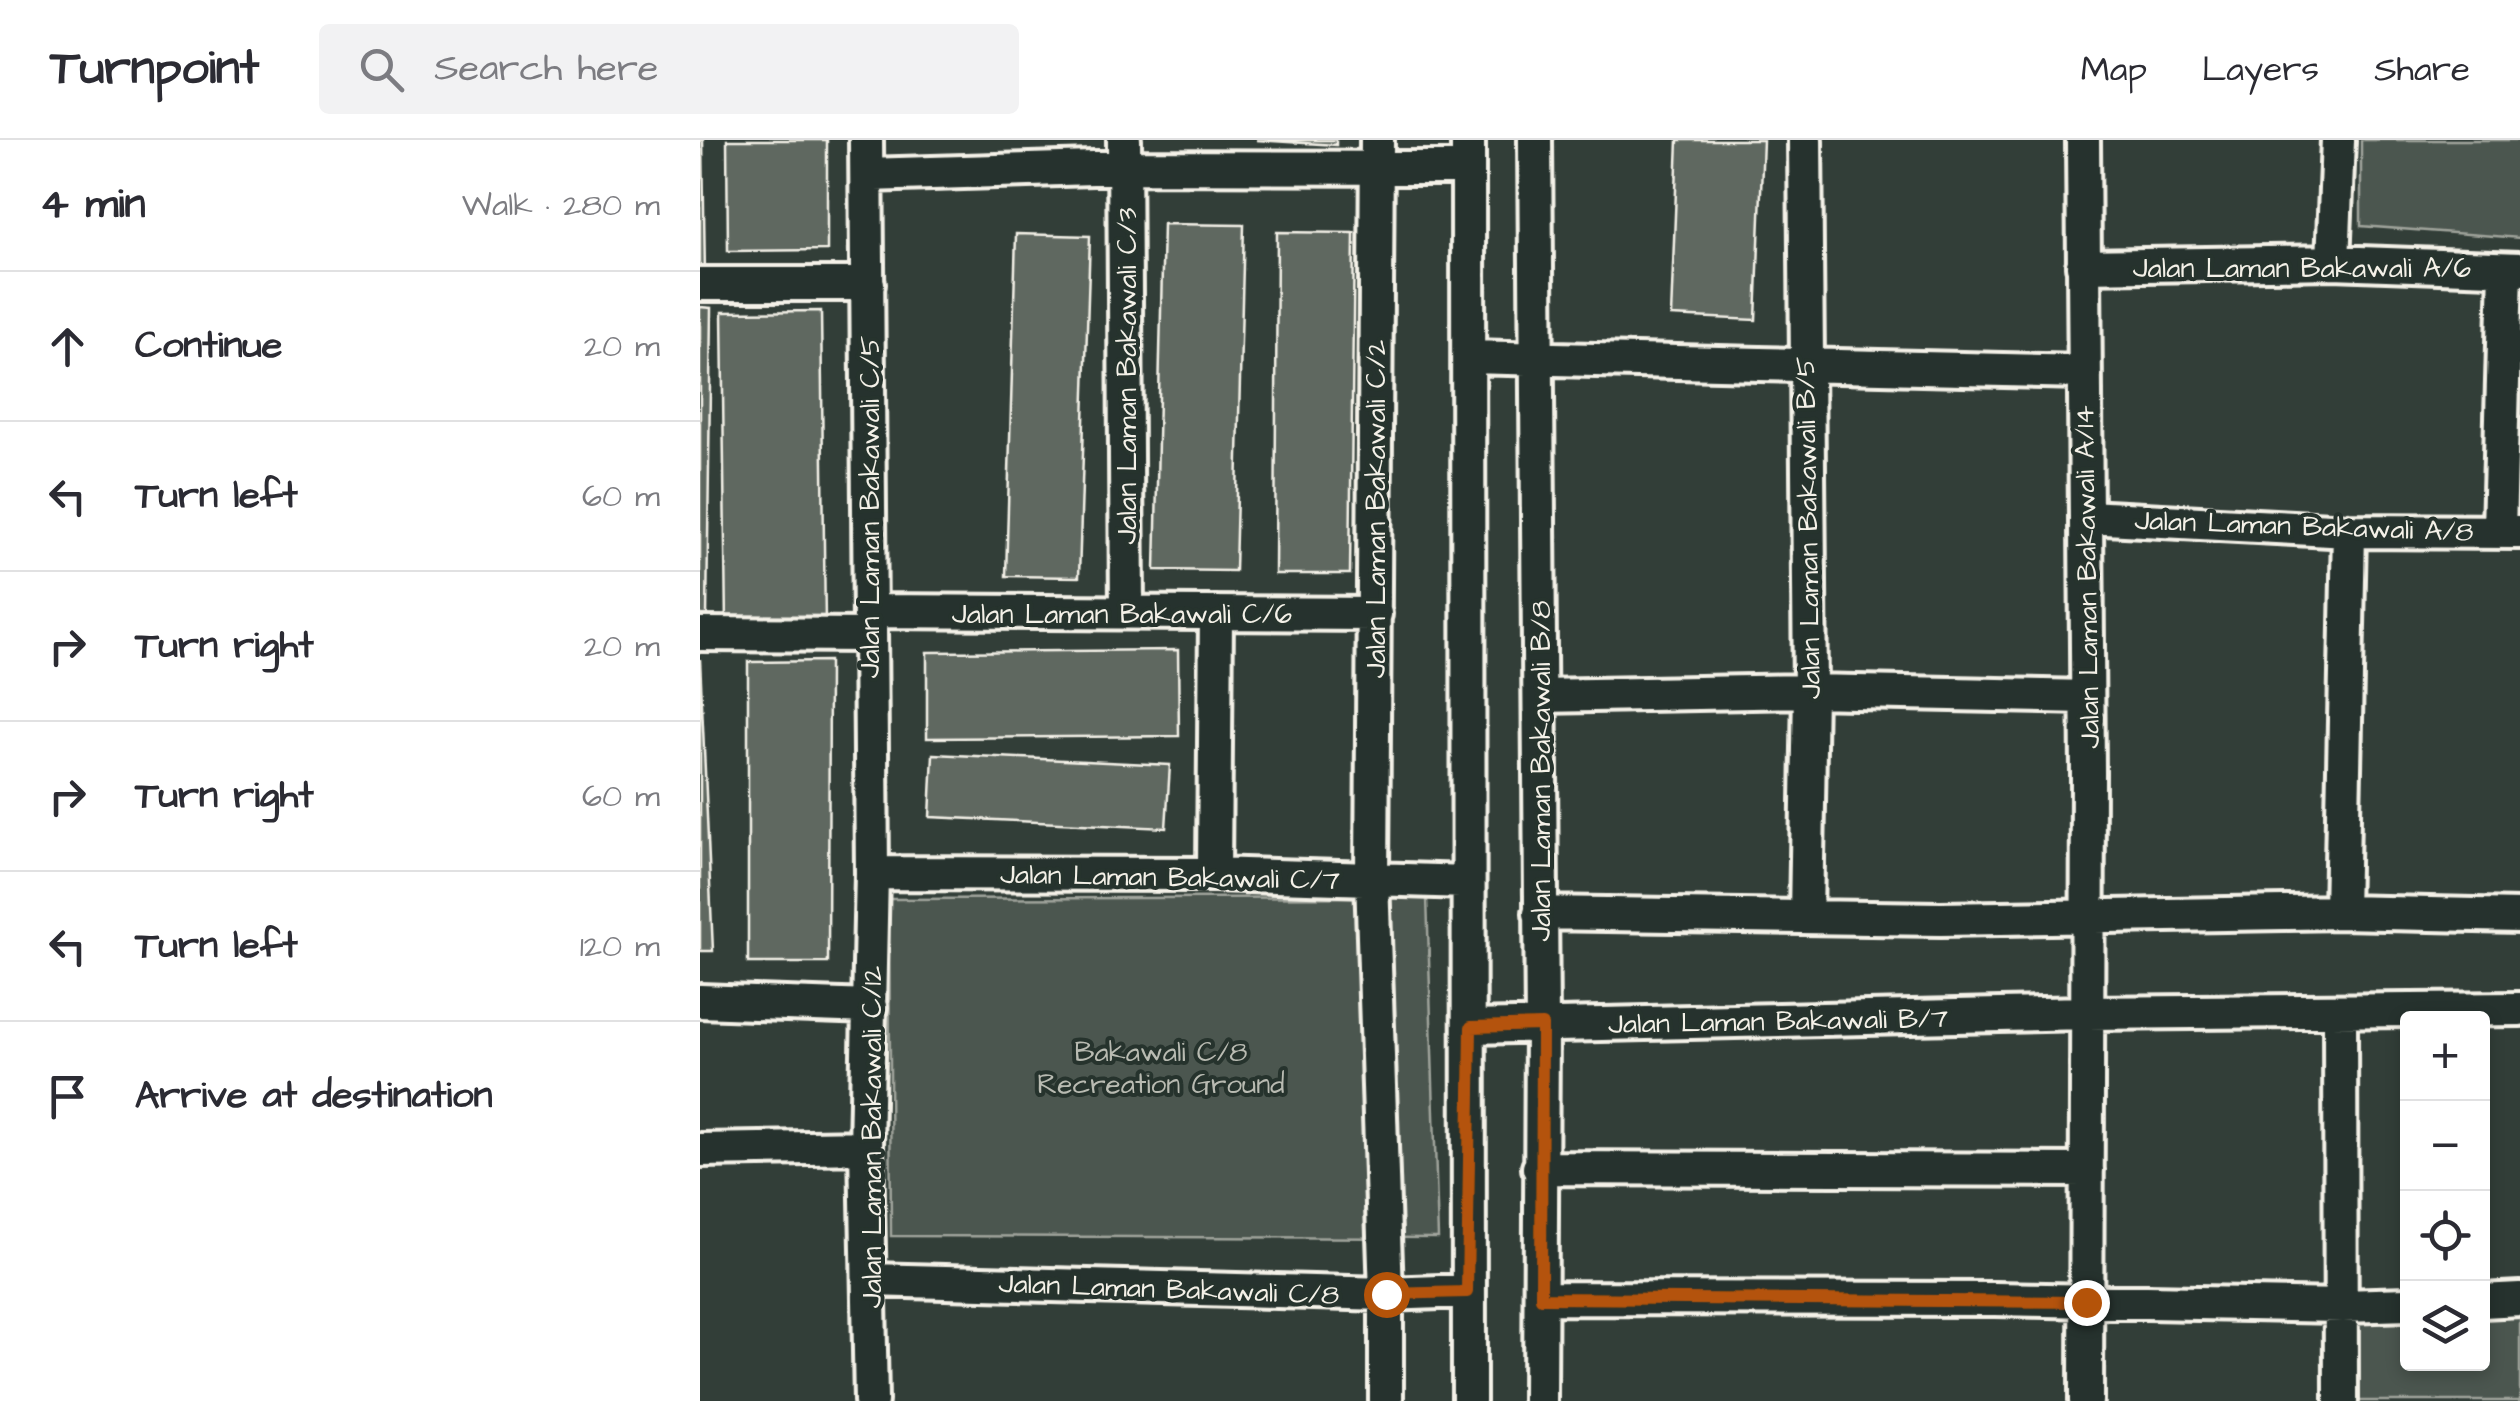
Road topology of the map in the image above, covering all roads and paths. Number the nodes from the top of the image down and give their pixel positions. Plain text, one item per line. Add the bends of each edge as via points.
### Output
1 (866, 140) edge
2 (1535, 140) edge
3 (1805, 140) edge
4 (2083, 140) edge
5 (2338, 140) edge
6 (1377, 153) edge
7 (1125, 154) edge
8 (1468, 154) edge
9 (867, 175) junction
10 (2333, 262) junction
11 (2083, 266) junction
12 (2513, 269) edge
13 (700, 284) edge
14 (868, 284) junction
15 (1469, 357) junction
16 (1537, 357) junction
17 (1806, 364) junction
18 (2083, 372) junction
19 (2087, 517) junction
20 (2348, 531) junction
21 (2509, 532) edge
22 (1127, 612) junction
23 (1216, 613) junction
24 (1375, 614) junction
25 (870, 623) junction
26 (700, 634) edge
27 (1810, 691) junction
28 (1540, 696) junction
29 (2087, 696) junction
30 (872, 873) junction
31 (1214, 874) junction
32 (1372, 878) junction
33 (1468, 882) junction
34 (2342, 912) junction
35 (1540, 913) junction
36 (2086, 915) junction
37 (1806, 916) junction
38 (2520, 916) edge
39 (700, 1001) edge
40 (870, 1007) junction
41 (2520, 1009) edge
42 (2340, 1011) junction
43 (2086, 1013) junction
44 (1542, 1025) junction
45 (1471, 1027) junction
46 (866, 1147) junction
47 (700, 1150) edge
48 (1539, 1168) junction
49 (2087, 1170) junction
50 (870, 1280) junction
51 (1467, 1292) junction
52 (1386, 1294) junction
53 (1541, 1298) junction
54 (2520, 1299) edge
55 (2490, 1300) edge
56 (2086, 1302) junction
57 (2400, 1304) edge
58 (2343, 1306) junction
59 (871, 1401) edge
60 (1386, 1401) edge
61 (1469, 1401) edge
62 (1540, 1401) edge
63 (2086, 1401) edge
64 (2341, 1401) edge

1 - 9 street, Jalan Laman Bakawali C/5
2 - 16 street, Jalan Laman Bakawali B/8
3 - 17 street, Jalan Laman Bakawali B/5
4 - 11 street, Jalan Laman Bakawali A/14
5 - 10 street
6 - 7 street
6 - 8 street
6 - 24 street, Jalan Laman Bakawali C/2
7 - 9 street
7 - 22 street, Jalan Laman Bakawali C/3
8 - 15 street
9 - 14 street, Jalan Laman Bakawali C/5
10 - 11 street, Jalan Laman Bakawali A/6
10 - 12 street, Jalan Laman Bakawali A/6
11 - 18 street, Jalan Laman Bakawali A/14
12 - 21 street
13 - 14 street
14 - 25 street, Jalan Laman Bakawali C/5
15 - 16 street
15 - 33 street
16 - 17 street
16 - 28 street, Jalan Laman Bakawali B/8
17 - 18 street
17 - 27 street, Jalan Laman Bakawali B/5
18 - 19 street, Jalan Laman Bakawali A/14
19 - 20 street, Jalan Laman Bakawali A/8
19 - 29 street, Jalan Laman Bakawali A/14
20 - 21 street, Jalan Laman Bakawali A/8
20 - 34 street
22 - 23 street, Jalan Laman Bakawali C/6
22 - 25 street, Jalan Laman Bakawali C/6
23 - 24 street, Jalan Laman Bakawali C/6
23 - 31 street
24 - 32 street, Jalan Laman Bakawali C/2
25 - 26 street, Jalan Laman Bakawali C/6
25 - 30 street, Jalan Laman Bakawali C/5
27 - 28 street
27 - 29 street
27 - 37 street, Jalan Laman Bakawali B/5
28 - 35 street, Jalan Laman Bakawali B/8
29 - 36 street, Jalan Laman Bakawali A/14
30 - 31 street, Jalan Laman Bakawali C/7
30 - 40 street, Jalan Laman Bakawali C/12
31 - 32 street, Jalan Laman Bakawali C/7
32 - 33 street, Jalan Laman Bakawali C/7
32 - 52 street, Jalan Laman Bakawali C/2
33 - 45 street
34 - 36 street
34 - 38 street
35 - 37 street
35 - 44 street, Jalan Laman Bakawali B/8
36 - 37 street
36 - 43 street, Jalan Laman Bakawali A/14
39 - 40 street
40 - 46 street, Jalan Laman Bakawali C/12
41 - 42 street, Jalan Laman Bakawali B/7
42 - 43 street, Jalan Laman Bakawali B/7
42 - 58 street
43 - 44 street, Jalan Laman Bakawali B/7
43 - 49 street, Jalan Laman Bakawali A/14
44 - 45 street, Jalan Laman Bakawali B/7
44 - 48 street, Jalan Laman Bakawali B/8
45 - 51 street
46 - 47 street
46 - 50 street, Jalan Laman Bakawali C/12
48 - 49 street
48 - 53 street, Jalan Laman Bakawali B/8
49 - 56 street, Jalan Laman Bakawali A/14
50 - 52 street, Jalan Laman Bakawali C/8
50 - 59 street, Jalan Laman Bakawali C/12
51 - 52 street, Jalan Laman Bakawali C/8
51 - 61 street
52 - 60 street, Jalan Laman Bakawali C/2
53 - 56 street
53 - 62 street, Jalan Laman Bakawali B/8
54 - 55 street
56 - 58 street
56 - 63 street, Jalan Laman Bakawali A/14
57 - 58 street
58 - 64 street

